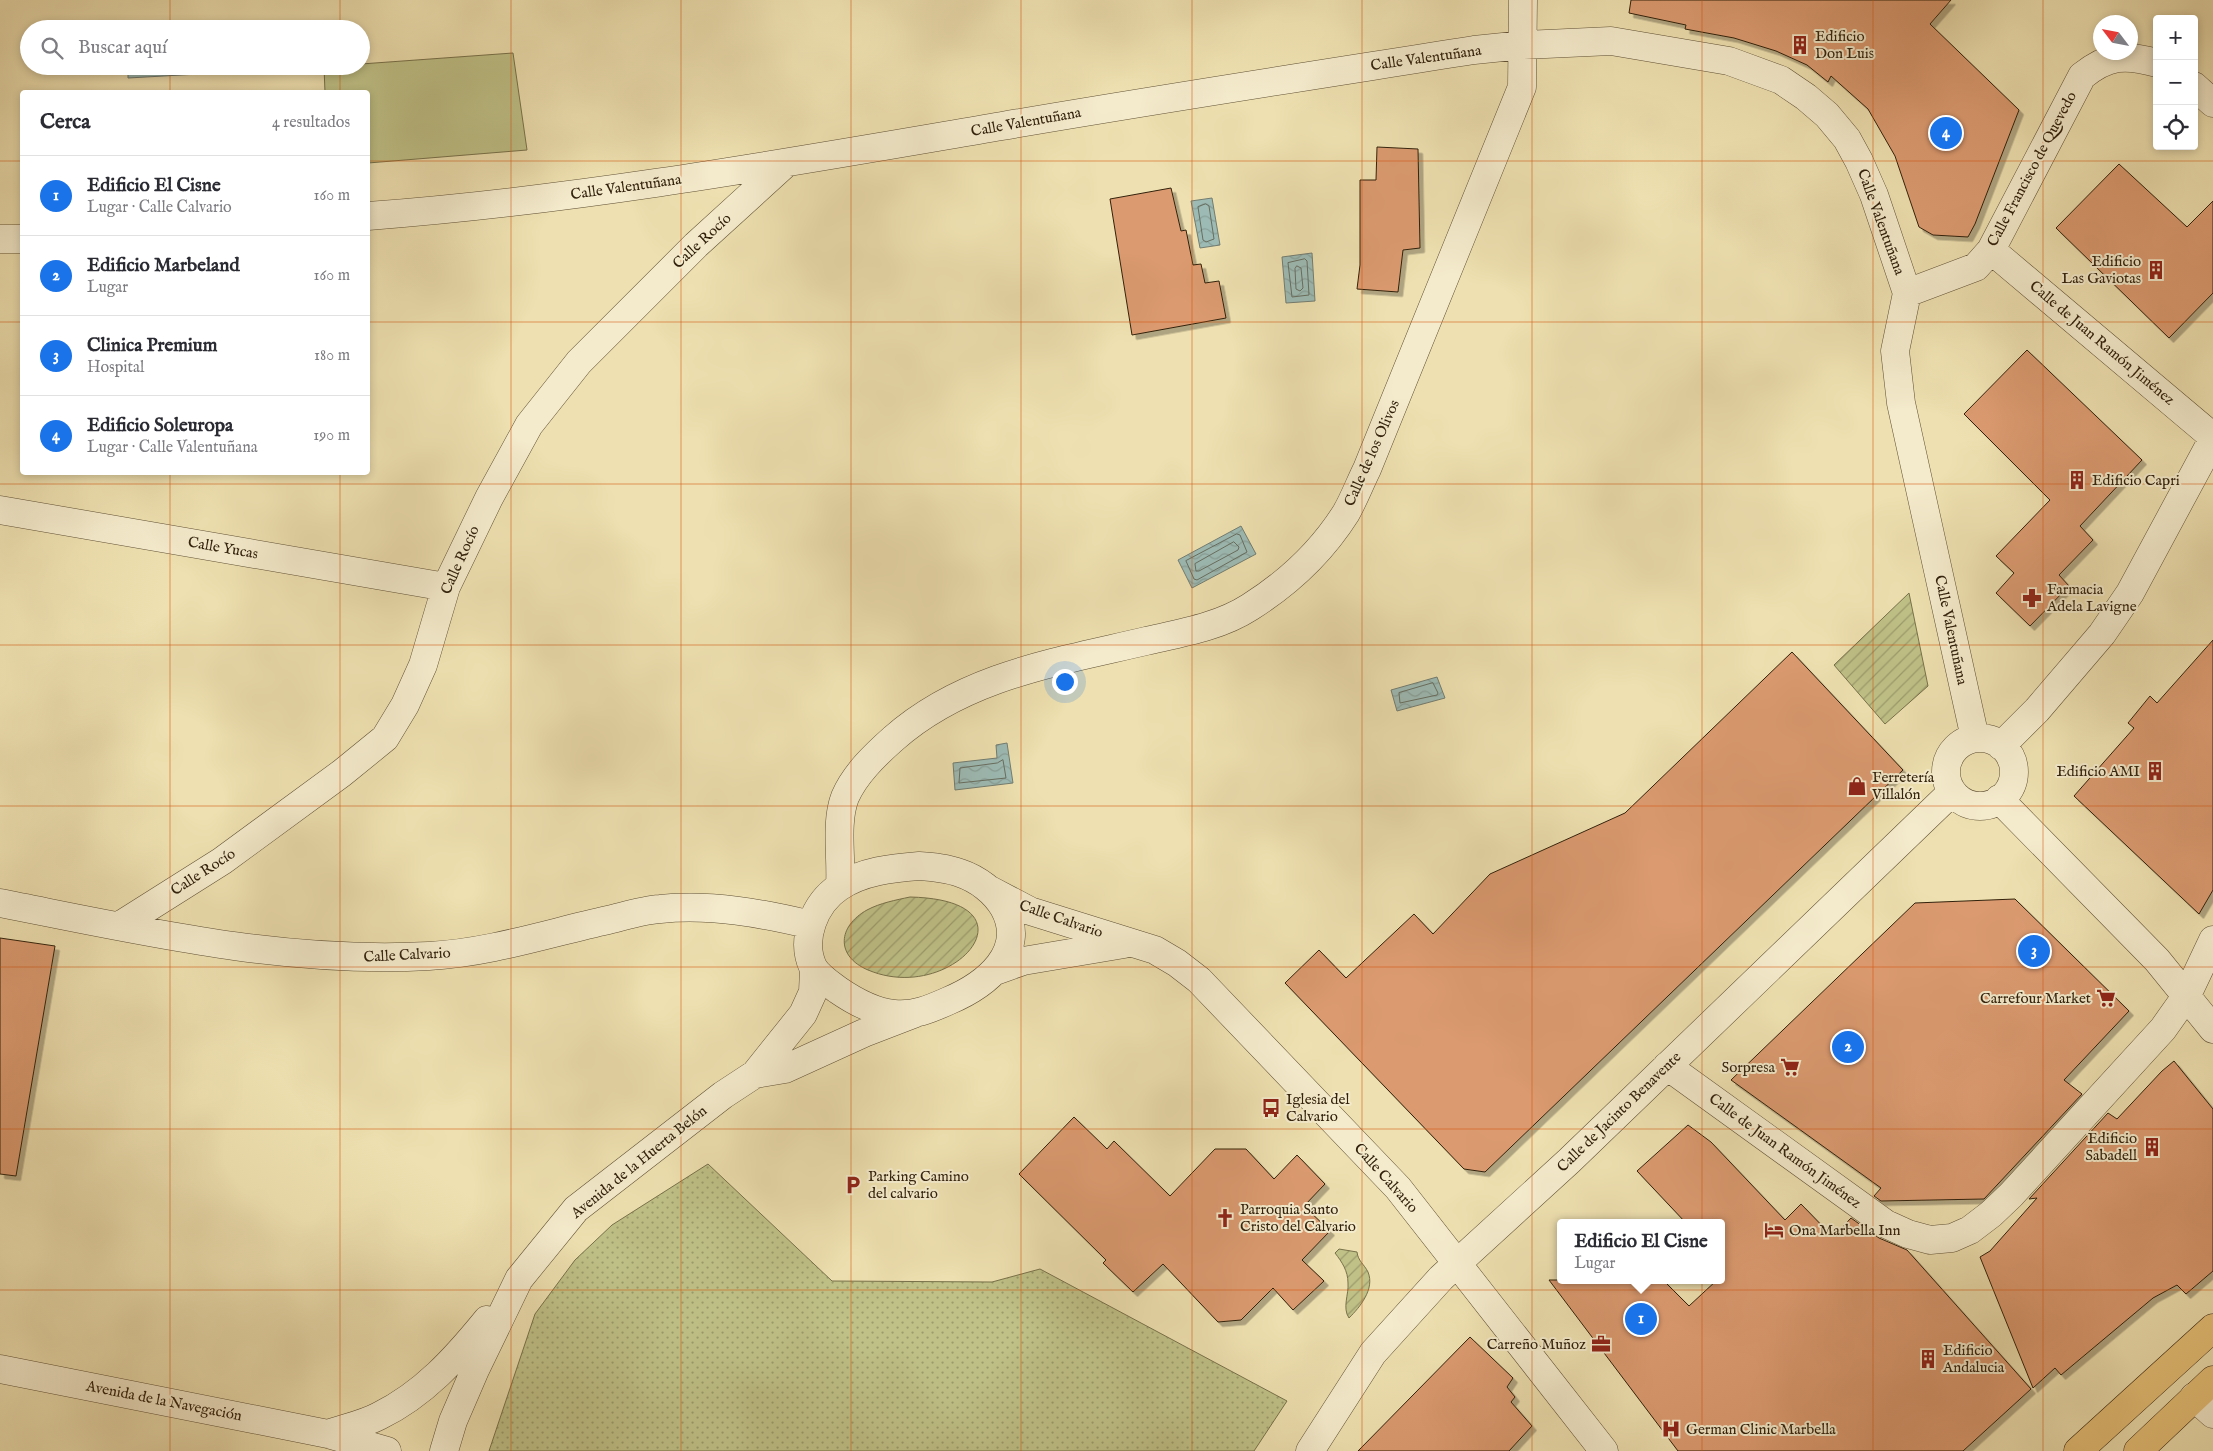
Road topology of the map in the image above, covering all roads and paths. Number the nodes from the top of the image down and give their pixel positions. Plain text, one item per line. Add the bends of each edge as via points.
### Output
1 (1523, 0) edge
2 (1523, 45) junction
3 (2153, 62) edge
4 (2198, 90) edge
5 (2213, 103) edge
6 (786, 163) junction
7 (370, 216) edge
8 (0, 239) edge
9 (20, 239) edge
10 (1990, 250) junction
11 (1907, 292) junction
12 (2213, 438) edge
13 (0, 510) edge
14 (446, 587) junction
15 (1975, 738) junction
16 (2002, 746) junction
17 (1952, 792) junction
18 (1999, 799) junction
19 (840, 886) junction
20 (990, 890) junction
21 (0, 903) edge
22 (811, 925) junction
23 (119, 926) junction
24 (2213, 940) edge
25 (1133, 943) junction
26 (814, 969) junction
27 (995, 971) junction
28 (2187, 995) junction
29 (916, 1014) junction
30 (2213, 1029) edge
31 (1667, 1066) junction
32 (755, 1074) junction
33 (1458, 1262) junction
34 (519, 1280) junction
35 (2213, 1328) edge
36 (0, 1369) edge
37 (2207, 1397) edge
38 (328, 1434) junction
39 (387, 1451) edge
40 (444, 1451) edge
41 (1310, 1451) edge
42 (1604, 1451) edge
43 (2078, 1451) edge
44 (2138, 1451) edge

1 - 2 street, Calle de los Olivos
2 - 6 street, Calle Valentuñana via 1160,98
2 - 11 street, Calle Valentuñana via 1611,42 1729,61 1781,80 1827,115 1847,139 1874,195
2 - 19 street, Calle de los Olivos via 1522,87 1367,469 1346,512 1321,547 1289,579 1248,608 1211,626 1015,672 972,687 905,728 876,754 852,783 845,798
3 - 10 street, Calle Francisco de Quevedo via 2118,58 2098,63 2082,76
4 - 5 street
6 - 7 street, Calle Valentuñana via 673,182 473,208
6 - 14 street, Calle Rocío via 689,252 579,362 551,396 528,425
8 - 9 street
10 - 11 street, Calle Francisco de Quevedo via 1976,267
10 - 12 street, Calle de Juan Ramón Jiménez
11 - 15 street, Calle Valentuñana via 1895,351 1901,403
12 - 16 street via 2130,593 2037,710
13 - 14 street, Calle Yucas
14 - 23 street, Calle Rocío via 423,665 405,705 385,738 222,861
15 - 16 street via 1993,740
15 - 17 street via 1954,748 1948,758 1947,781
16 - 18 street via 2013,764 2013,775 2011,786
17 - 18 street via 1960,800 1978,806
17 - 31 street, Calle de Jacinto Benavente
18 - 28 street via 2157,960
19 - 20 street via 876,872 919,866 960,873
19 - 22 street via 822,904
20 - 25 street, Calle Calvario via 1030,911
20 - 27 street via 1012,923 1012,938 1006,955
21 - 23 street, Calle Calvario
22 - 23 street, Calle Calvario via 754,911 659,909 468,952 377,959 251,950
22 - 26 street via 809,943
24 - 28 street, Calle de Juan Ramón Jiménez
25 - 27 street, Calle Calvario via 1031,959
25 - 33 street, Calle Calvario via 1155,950 1177,963 1216,995 1398,1188
26 - 29 street via 864,1005 893,1014
26 - 32 street, Avenida de la Huerta Belón via 813,992 803,1014
27 - 29 street via 958,997
28 - 30 street
28 - 31 street, Calle de Juan Ramón Jiménez via 2155,1038 2011,1195 1970,1230 1952,1238 1930,1240 1886,1224
29 - 32 street, Avenida de la Huerta Belón via 864,1033 785,1069
31 - 33 street, Calle de Jacinto Benavente
32 - 34 street, Avenida de la Huerta Belón via 723,1095 576,1209
33 - 41 street, Calle de Jacinto Benavente via 1373,1353
33 - 42 street, Calle Calvario
34 - 38 street, Avenida de la Navegación via 461,1352 407,1401 378,1417
34 - 40 street, Avenida de la Huerta Belón via 475,1370
35 - 43 main road
36 - 38 street, Avenida de la Navegación
37 - 44 main road
38 - 39 street, Avenida de la Navegación

